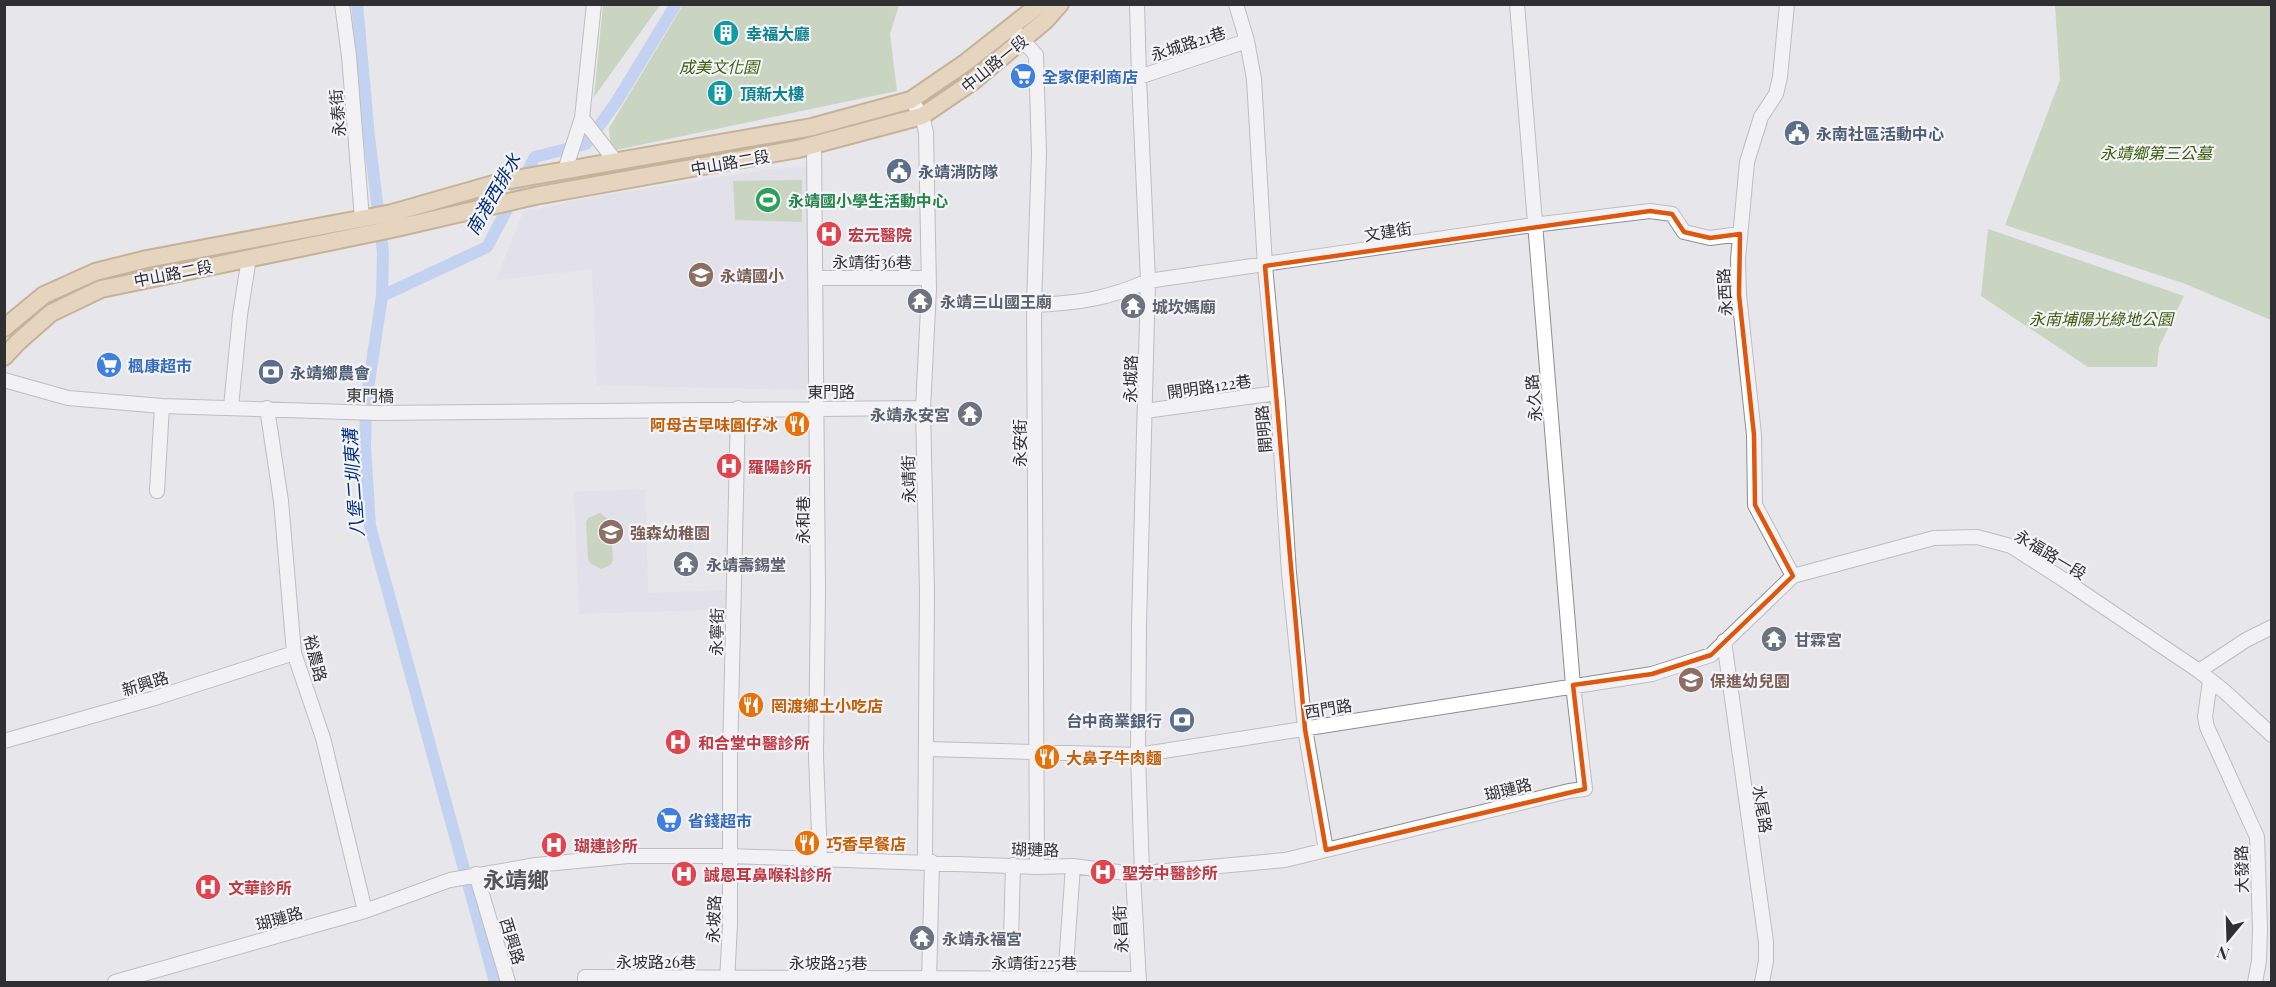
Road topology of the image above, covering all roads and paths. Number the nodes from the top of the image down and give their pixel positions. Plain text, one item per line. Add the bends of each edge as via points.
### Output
1 (342, 4) edge
2 (594, 4) edge
3 (1040, 4) edge
4 (1060, 4) edge
5 (1137, 4) edge
6 (1236, 4) edge
7 (1516, 4) edge
8 (1787, 4) edge
9 (1017, 34) junction
10 (1247, 41) junction
11 (1138, 77) junction
12 (911, 100) junction
13 (922, 116) junction
14 (582, 118) junction
15 (814, 146) junction
16 (616, 162) junction
17 (565, 171) junction
18 (392, 221) junction
19 (1533, 225) junction
20 (362, 227) junction
21 (1740, 234) junction
22 (249, 258) junction
23 (1265, 266) junction
24 (816, 278) junction
25 (928, 278) junction
26 (1149, 281) junction
27 (1034, 305) junction
28 (4, 328) edge
29 (4, 357) edge
30 (4, 380) edge
31 (1277, 393) junction
32 (162, 406) junction
33 (231, 408) junction
34 (267, 408) junction
35 (738, 408) junction
36 (818, 408) junction
37 (923, 408) junction
38 (1145, 411) junction
39 (157, 491) dead end
40 (1793, 576) junction
41 (2271, 627) edge
42 (1725, 641) junction
43 (294, 653) junction
44 (2205, 676) junction
45 (1573, 685) junction
46 (1305, 729) junction
47 (2271, 735) edge
48 (4, 741) edge
49 (927, 749) junction
50 (1037, 753) junction
51 (1138, 755) junction
52 (1584, 789) joint
53 (1326, 850) junction
54 (731, 856) junction
55 (820, 859) junction
56 (928, 862) junction
57 (1013, 865) junction
58 (1072, 866) junction
59 (1037, 867) junction
60 (1138, 873) junction
61 (476, 874) junction
62 (365, 911) junction
63 (1011, 940) dead end
64 (148, 979) edge
65 (1065, 979) junction
66 (585, 980) edge
67 (727, 980) edge
68 (929, 980) edge
69 (1139, 981) edge
70 (115, 982) edge
71 (508, 982) edge
72 (1762, 982) edge
73 (2255, 982) edge

1 - 20 street, 永泰街
2 - 14 street
3 - 9 main road, 中山路一段
4 - 9 main road, 中山路一段
5 - 11 street, 永城路
6 - 10 street, 開明路
7 - 19 street, 永久路
8 - 21 street, 永西路 via 1780,77 1776,94 1758,124 1747,162
9 - 12 main road, 中山路一段
9 - 13 main road, 中山路一段 via 972,82
9 - 27 street, 永安街 via 1036,55 1039,153
10 - 11 street, 永城路21巷
10 - 23 street, 開明路 via 1254,79
11 - 26 street, 永城路
12 - 13 street, 永靖街
12 - 16 main road, 中山路二段 via 812,127
13 - 15 main road, 中山路二段
13 - 25 street, 永靖街
14 - 16 street
14 - 17 street
15 - 18 main road, 中山路二段
15 - 24 street, 永和巷
16 - 17 main road, 中山路二段
17 - 18 main road, 中山路二段 via 504,181
18 - 20 main road
19 - 21 street, 文建街 via 1650,211 1672,214 1684,232 1710,237
19 - 23 street, 文建街
19 - 45 street, 永久路
20 - 22 main road, 中山路二段
20 - 28 main road, 中山路二段 via 147,259 95,272 44,295
21 - 40 street, 永西路 via 1739,295 1754,435 1755,505
22 - 29 main road, 中山路二段 via 101,289 51,313
22 - 33 street
23 - 26 street, 文建街
23 - 31 street, 開明路
24 - 25 street, 永靖街36巷
24 - 36 street, 永和巷
25 - 37 street, 永靖街
26 - 27 street, 文建街 via 1096,300
26 - 38 street, 永城路
27 - 50 street, 永安街
30 - 32 street, 東門橋 via 68,399
31 - 38 street, 開明路122巷
31 - 46 street, 開明路
32 - 33 street, 東門橋
32 - 39 street
33 - 34 street, 東門橋
34 - 35 street, 東門橋 via 377,412
34 - 43 street, 裕農路 via 281,501
35 - 36 street, 東門路
35 - 54 street, 永寧街
36 - 37 street, 東門路
36 - 55 street, 永和巷 via 816,756
37 - 49 street, 永靖街
38 - 51 street, 永城路
40 - 42 street, 永福路一段
40 - 44 street, 永福路一段 via 1934,538 1977,537 2011,546
41 - 44 street via 2246,640
42 - 45 street, 西門路 via 1711,655 1652,674
42 - 72 street, 水尾路 via 1766,942
43 - 48 street, 新興路
43 - 62 street, 裕農路 via 323,738
44 - 47 street, 永福路一段
44 - 73 street, 大發路 via 2207,727 2257,837 2260,928
45 - 46 street, 西門路
45 - 52 street, 永久路
46 - 51 street, 西門路
46 - 53 street, 開明路
49 - 50 street, 西門路
49 - 56 street, 永靖街
50 - 51 street, 西門路
50 - 59 street, 永安街
51 - 60 street, 永城路
52 - 53 street, 瑚璉路
53 - 60 street, 瑚璉路 via 1285,860
54 - 55 street, 瑚璉路
54 - 61 street, 瑚璉路 via 628,856
54 - 67 street, 永坡路
55 - 56 street, 瑚璉路
56 - 57 street, 瑚璉路
56 - 68 street, 永靖街
57 - 59 street, 瑚璉路
57 - 63 street
58 - 59 street, 瑚璉路
58 - 60 street, 瑚璉路
58 - 65 street
60 - 69 street, 永昌街
61 - 62 street, 瑚璉路
61 - 71 street, 西興路
62 - 64 street, 瑚璉路 via 193,959
64 - 70 street, 瑚璉路
65 - 68 street, 永靖街225巷
65 - 69 street, 永靖街225巷
66 - 67 street, 永坡路26巷
67 - 68 street, 永坡路25巷

